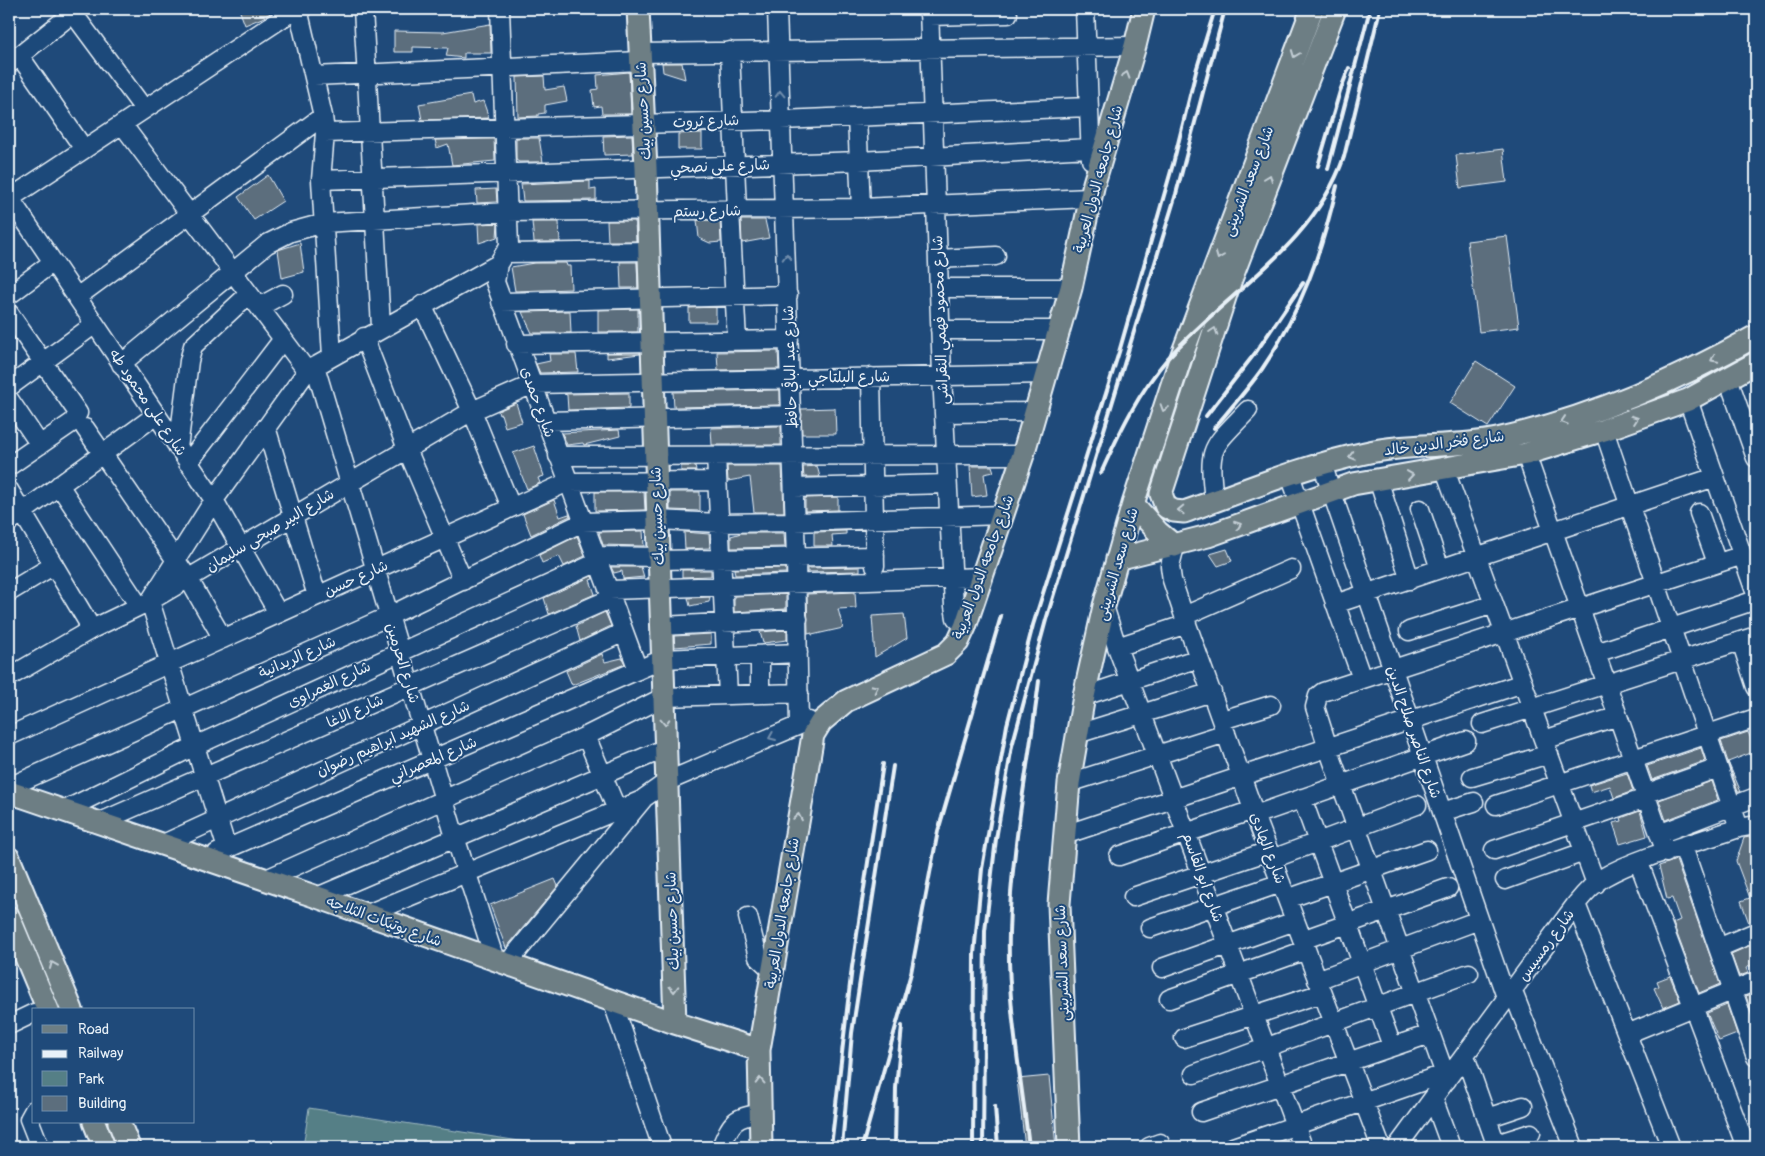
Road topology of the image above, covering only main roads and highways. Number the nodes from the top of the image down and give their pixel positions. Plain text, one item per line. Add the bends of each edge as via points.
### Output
1 (638, 9) edge
2 (1144, 9) edge
3 (1312, 9) edge
4 (1334, 9) edge
5 (1756, 336) edge
6 (1180, 360) junction
7 (1756, 362) edge
8 (1202, 366) junction
9 (1161, 494) joint
10 (1134, 504) junction
11 (1175, 546) junction
12 (1118, 559) junction
13 (9, 792) edge
14 (9, 858) edge
15 (9, 917) edge
16 (41, 1008) edge
17 (71, 1008) edge
18 (675, 1023) junction
19 (759, 1050) junction
20 (95, 1124) edge
21 (120, 1124) edge
22 (104, 1147) edge
23 (129, 1147) edge
24 (761, 1147) edge
25 (1069, 1147) edge

1 -> 18 main road, شارع حسين بيك
19 -> 2 main road, شارع جامعه الدول العربية via 813,735 821,722 846,702 946,654 958,642 965,628 1023,456 1071,288 1092,191
3 -> 6 main road, شارع سعد الشربينى
8 -> 4 main road, شارع سعد الشربينى via 1230,282
5 -> 9 main road, شارع فخر الدين خالد via 1663,385 1552,425 1495,439 1366,452 1184,512 1166,507
6 - 8 main road
6 -> 10 main road, شارع سعد الشربينى
11 -> 7 main road, شارع فخر الدين خالد via 1330,490 1526,454 1604,430 1688,400
8 - 9 main road, شارع سعد الشربينى
10 - 11 main road
10 - 12 main road, شارع سعد الشربينى
11 - 12 main road, شارع فخر الدين خالد
12 - 25 main road, شارع سعد الشربينى via 1084,696 1064,835 1059,904
13 - 18 main road, شارع بوتيكات الثلاجه via 317,896
17 -> 14 main road
15 - 16 main road
18 - 19 main road, شارع بوتيكات الثلاجه
24 -> 19 main road, شارع جامعه الدول العربية
20 - 22 main road
21 - 23 main road

